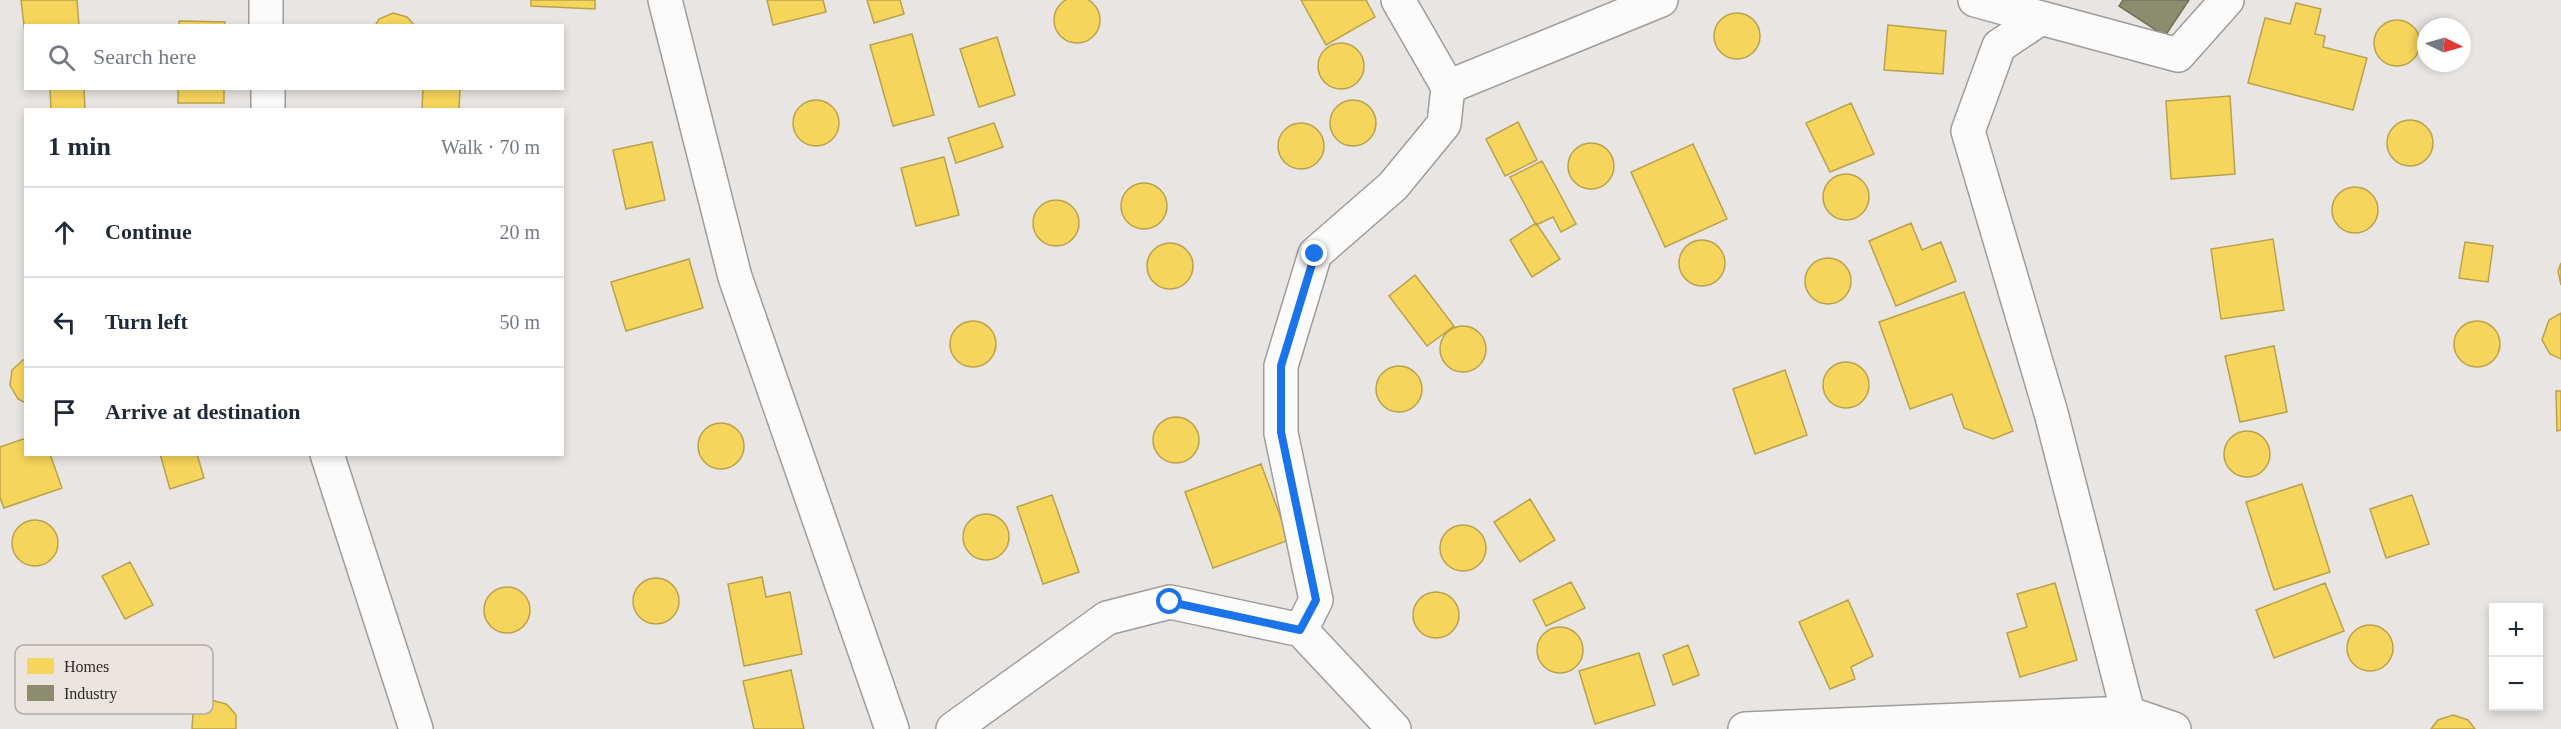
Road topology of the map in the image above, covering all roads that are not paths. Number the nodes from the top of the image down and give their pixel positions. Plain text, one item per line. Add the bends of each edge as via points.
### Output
1 (266, 0) edge
2 (665, 0) edge
3 (1398, 0) edge
4 (1661, 0) edge
5 (1975, 0) edge
6 (2227, 0) edge
7 (2040, 18) junction
8 (266, 24) edge
9 (1449, 87) junction
10 (268, 90) edge
11 (268, 108) edge
12 (328, 456) edge
13 (1300, 630) junction
14 (2128, 713) junction
15 (416, 729) edge
16 (892, 729) edge
17 (952, 729) edge
18 (1394, 729) edge
19 (1745, 729) edge
20 (2174, 729) edge

1 - 8 street
2 - 16 street via 735,277
3 - 9 street
4 - 9 street
5 - 7 street
6 - 7 street via 2178,55
7 - 14 street via 1999,46 1968,131 2051,413
9 - 13 street via 1444,124 1393,186 1315,254 1281,366 1281,432 1316,600
10 - 11 street
12 - 15 street
13 - 17 street via 1170,602 1107,618
13 - 18 street
14 - 19 street
14 - 20 street

